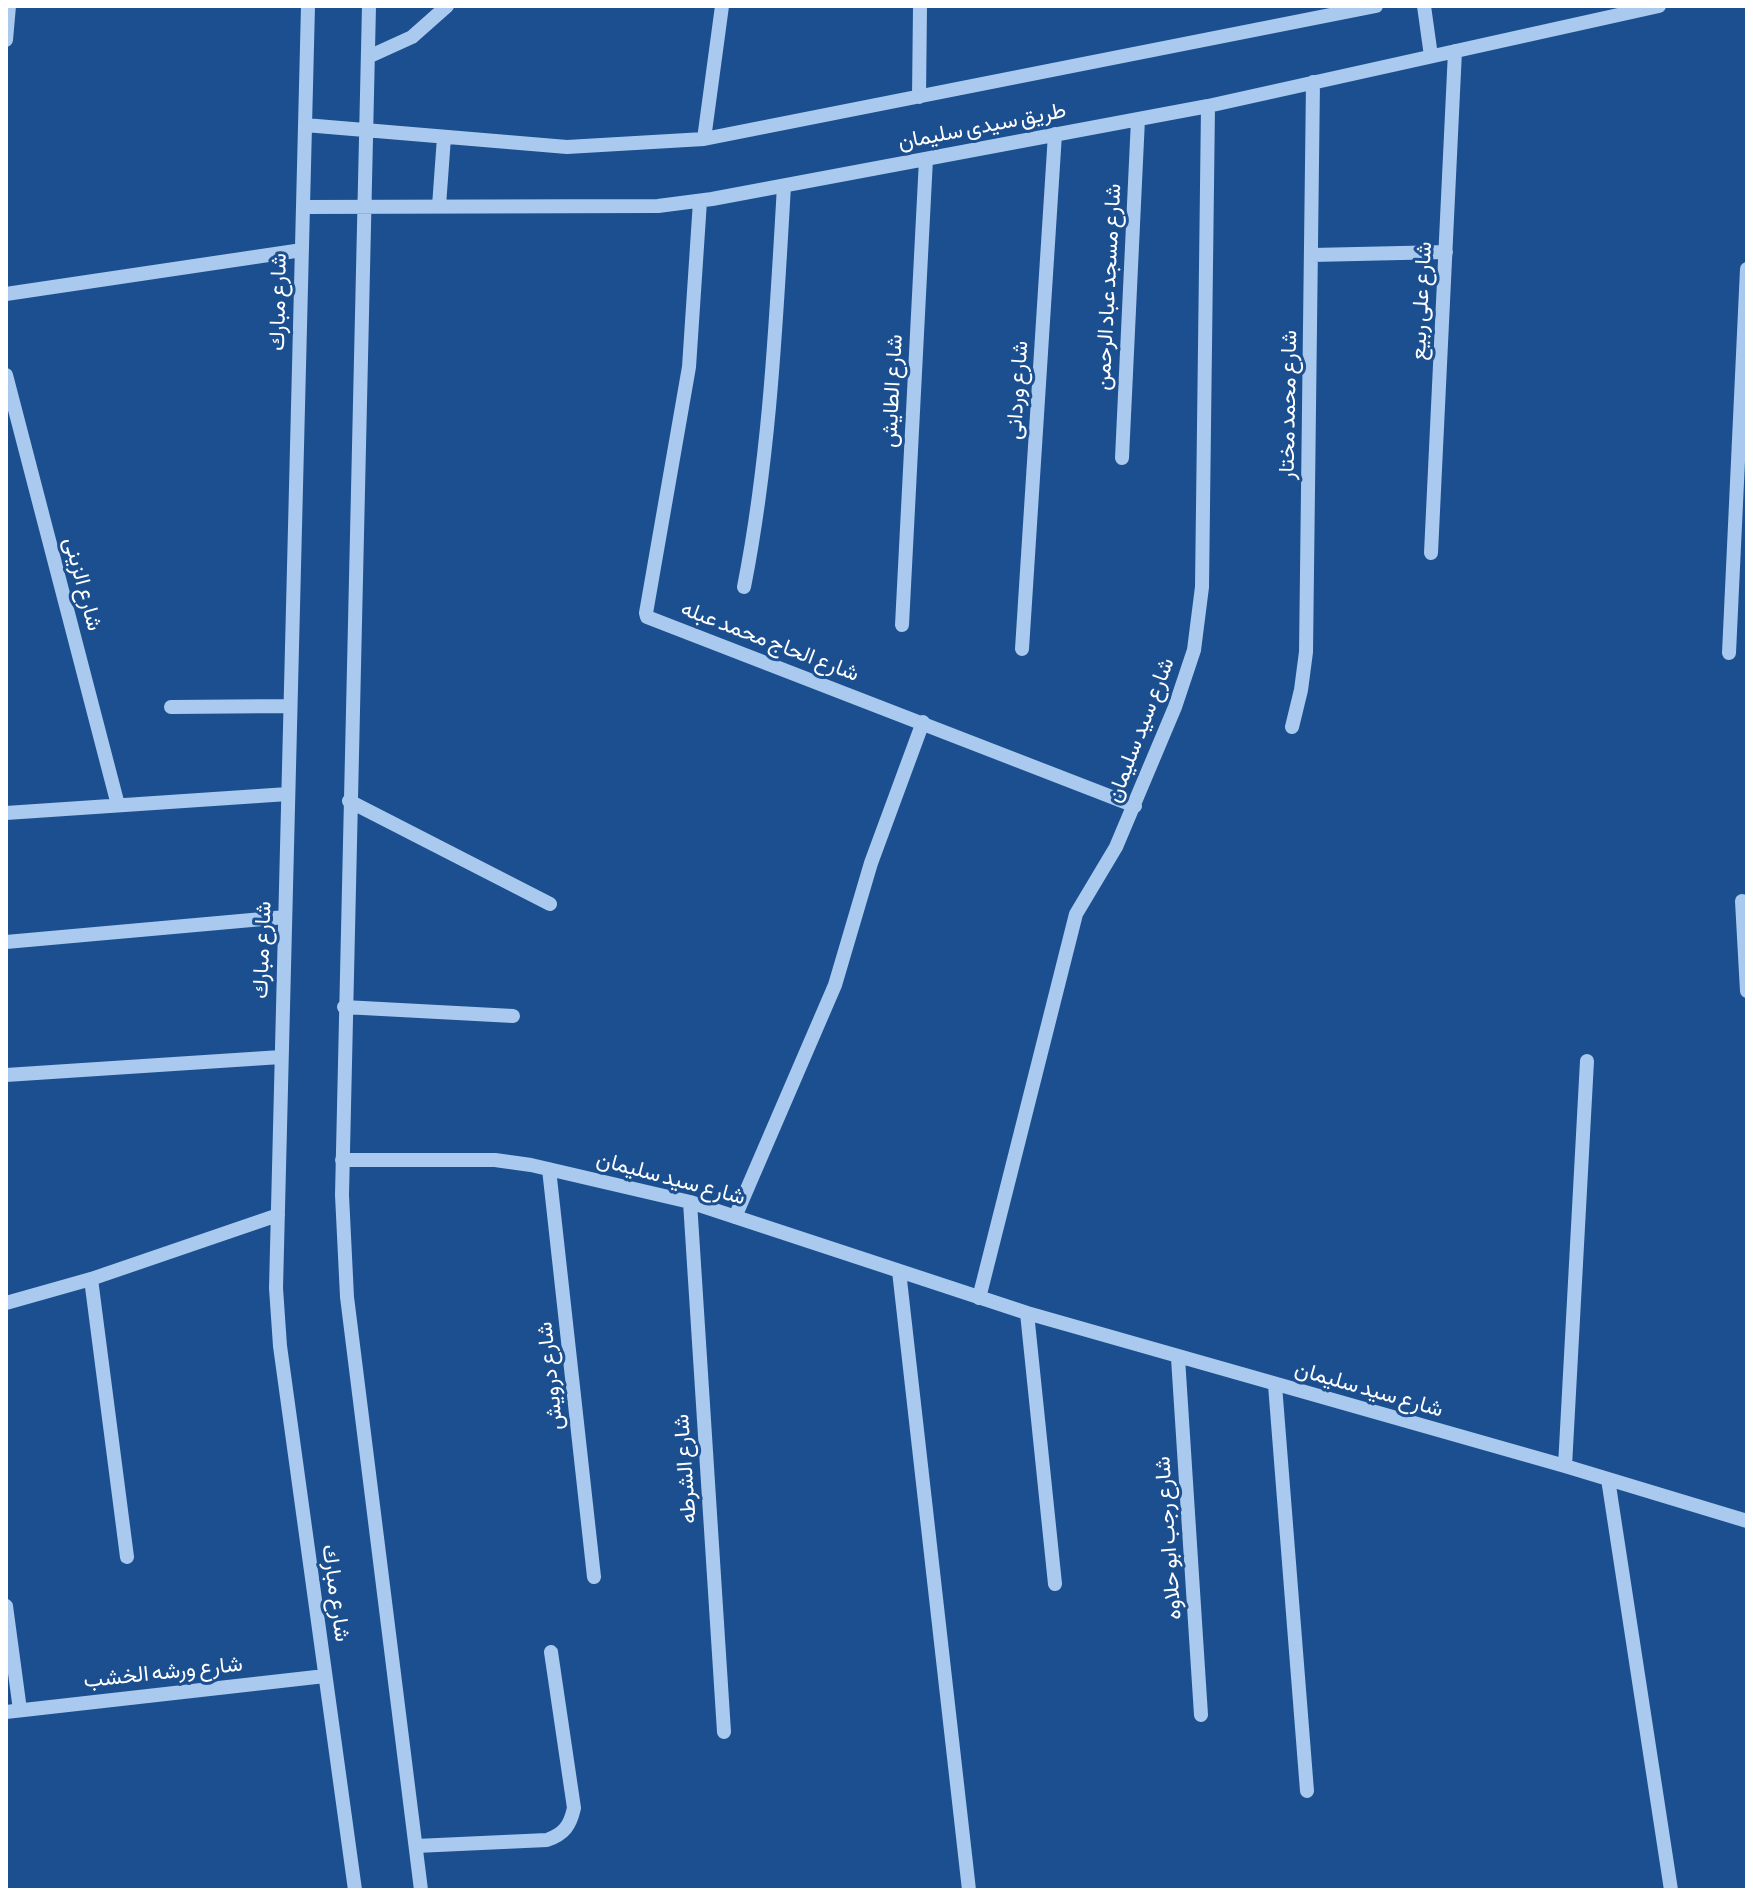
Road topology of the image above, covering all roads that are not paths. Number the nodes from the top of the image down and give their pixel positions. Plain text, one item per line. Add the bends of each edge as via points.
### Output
1 (9, 6) edge
2 (308, 6) edge
3 (369, 6) edge
4 (447, 6) edge
5 (722, 6) edge
6 (920, 6) edge
7 (1376, 6) edge
8 (1424, 6) edge
9 (1659, 6) edge
10 (6, 40) edge
11 (1455, 51) junction
12 (1431, 56) junction
13 (368, 57) junction
14 (1313, 82) junction
15 (919, 97) junction
16 (1208, 106) junction
17 (1138, 119) junction
18 (305, 125) junction
19 (366, 130) junction
20 (1055, 134) junction
21 (444, 137) junction
22 (704, 139) junction
23 (926, 159) junction
24 (784, 186) junction
25 (700, 201) junction
26 (364, 206) junction
27 (439, 206) junction
28 (303, 207) junction
29 (302, 250) junction
30 (1446, 252) junction
31 (1312, 255) junction
32 (1747, 269) edge
33 (6, 294) edge
34 (6, 375) edge
35 (1122, 458) dead end
36 (1741, 514) edge
37 (1431, 553) dead end
38 (744, 587) dead end
39 (902, 625) dead end
40 (1022, 649) dead end
41 (1729, 653) dead end
42 (290, 706) junction
43 (171, 707) dead end
44 (923, 722) junction
45 (1292, 727) dead end
46 (288, 794) junction
47 (349, 801) junction
48 (118, 805) junction
49 (1135, 806) junction
50 (6, 813) edge
51 (1742, 901) dead end
52 (550, 904) dead end
53 (285, 917) junction
54 (6, 942) edge
55 (1747, 991) edge
56 (344, 1007) junction
57 (513, 1016) dead end
58 (281, 1057) junction
59 (1587, 1061) dead end
60 (6, 1075) edge
61 (342, 1160) junction
62 (549, 1169) junction
63 (690, 1202) junction
64 (278, 1215) junction
65 (735, 1217) junction
66 (899, 1271) junction
67 (91, 1279) junction
68 (979, 1298) junction
69 (6, 1303) edge
70 (1027, 1313) junction
71 (1178, 1358) junction
72 (1275, 1385) junction
73 (1565, 1466) junction
74 (1608, 1479) junction
75 (1747, 1521) edge
76 (127, 1557) dead end
77 (594, 1577) dead end
78 (1055, 1584) dead end
79 (6, 1606) edge
80 (551, 1652) dead end
81 (325, 1676) junction
82 (13, 1711) edge
83 (1201, 1715) dead end
84 (724, 1732) dead end
85 (1307, 1791) dead end
86 (416, 1846) junction
87 (355, 1890) edge
88 (421, 1890) edge
89 (969, 1890) edge
90 (1671, 1890) edge

1 - 10 street
2 - 18 street, شارع مبارك
3 - 13 street
4 - 13 street via 412,37
5 - 22 street
6 - 15 street
7 - 15 street, طريق سيدى سليمان
8 - 12 street
9 - 11 street, طريق سيدى سليمان
11 - 12 street, طريق سيدى سليمان
11 - 30 street, شارع على ربيع
12 - 14 street, طريق سيدى سليمان
13 - 19 street
14 - 16 street, طريق سيدى سليمان
14 - 31 street, شارع محمد مختار
15 - 22 street, طريق سيدى سليمان
16 - 17 street, طريق سيدى سليمان
16 - 49 street, شارع سيد سليمان via 1202,587 1194,650
17 - 20 street, طريق سيدى سليمان
17 - 35 street, شارع مسجد عباد الرحمن
18 - 19 street, طريق سيدى سليمان
18 - 28 street, شارع مبارك
19 - 21 street, طريق سيدى سليمان
19 - 26 street
20 - 23 street, طريق سيدى سليمان
20 - 40 street, شارع وردانى
21 - 22 street, طريق سيدى سليمان via 567,147
21 - 27 street
23 - 24 street, طريق سيدى سليمان
23 - 39 street, شارع الطايش
24 - 25 street, طريق سيدى سليمان
24 - 38 street via 771,397 759,511
25 - 27 street, طريق سيدى سليمان via 658,206
25 - 44 street, شارع الحاج محمد عبله via 689,367 647,617
26 - 27 street, طريق سيدى سليمان
26 - 28 street, طريق سيدى سليمان
26 - 47 street
28 - 29 street, شارع مبارك
29 - 33 street
29 - 42 street, شارع مبارك
30 - 31 street
30 - 37 street, شارع على ربيع
31 - 45 street, شارع محمد مختار via 1306,652
32 - 36 street
34 - 48 street, شارع الزينى
36 - 41 street
42 - 43 street
42 - 46 street, شارع مبارك
44 - 49 street, شارع الحاج محمد عبله
44 - 65 street via 871,863 835,985
46 - 48 street
46 - 53 street, شارع مبارك
47 - 52 street
47 - 56 street
48 - 50 street
49 - 68 street, شارع سيد سليمان via 1076,914
51 - 55 street
53 - 54 street
53 - 58 street, شارع مبارك
56 - 57 street
56 - 61 street
58 - 60 street
58 - 64 street, شارع مبارك
59 - 73 street
61 - 62 street, شارع سيد سليمان via 495,1160
61 - 86 street via 347,1297
62 - 63 street, شارع سيد سليمان
62 - 77 street, شارع درويش
63 - 65 street, شارع سيد سليمان
63 - 84 street, شارع الشرطه
64 - 67 street
64 - 81 street, شارع مبارك via 280,1346
65 - 66 street, شارع سيد سليمان
66 - 68 street, شارع سيد سليمان
66 - 89 street
67 - 69 street
67 - 76 street
68 - 70 street, شارع سيد سليمان
70 - 71 street, شارع سيد سليمان
70 - 78 street
71 - 72 street, شارع سيد سليمان
71 - 83 street, شارع رجب ابو حلاوه
72 - 73 street, شارع سيد سليمان
72 - 85 street
73 - 74 street, شارع سيد سليمان
74 - 75 street, شارع سيد سليمان
74 - 90 street
79 - 82 street
80 - 86 street via 574,1808 571,1823 561,1835 547,1840
81 - 82 street, شارع ورشه الخشب
81 - 87 street, شارع مبارك
86 - 88 street

